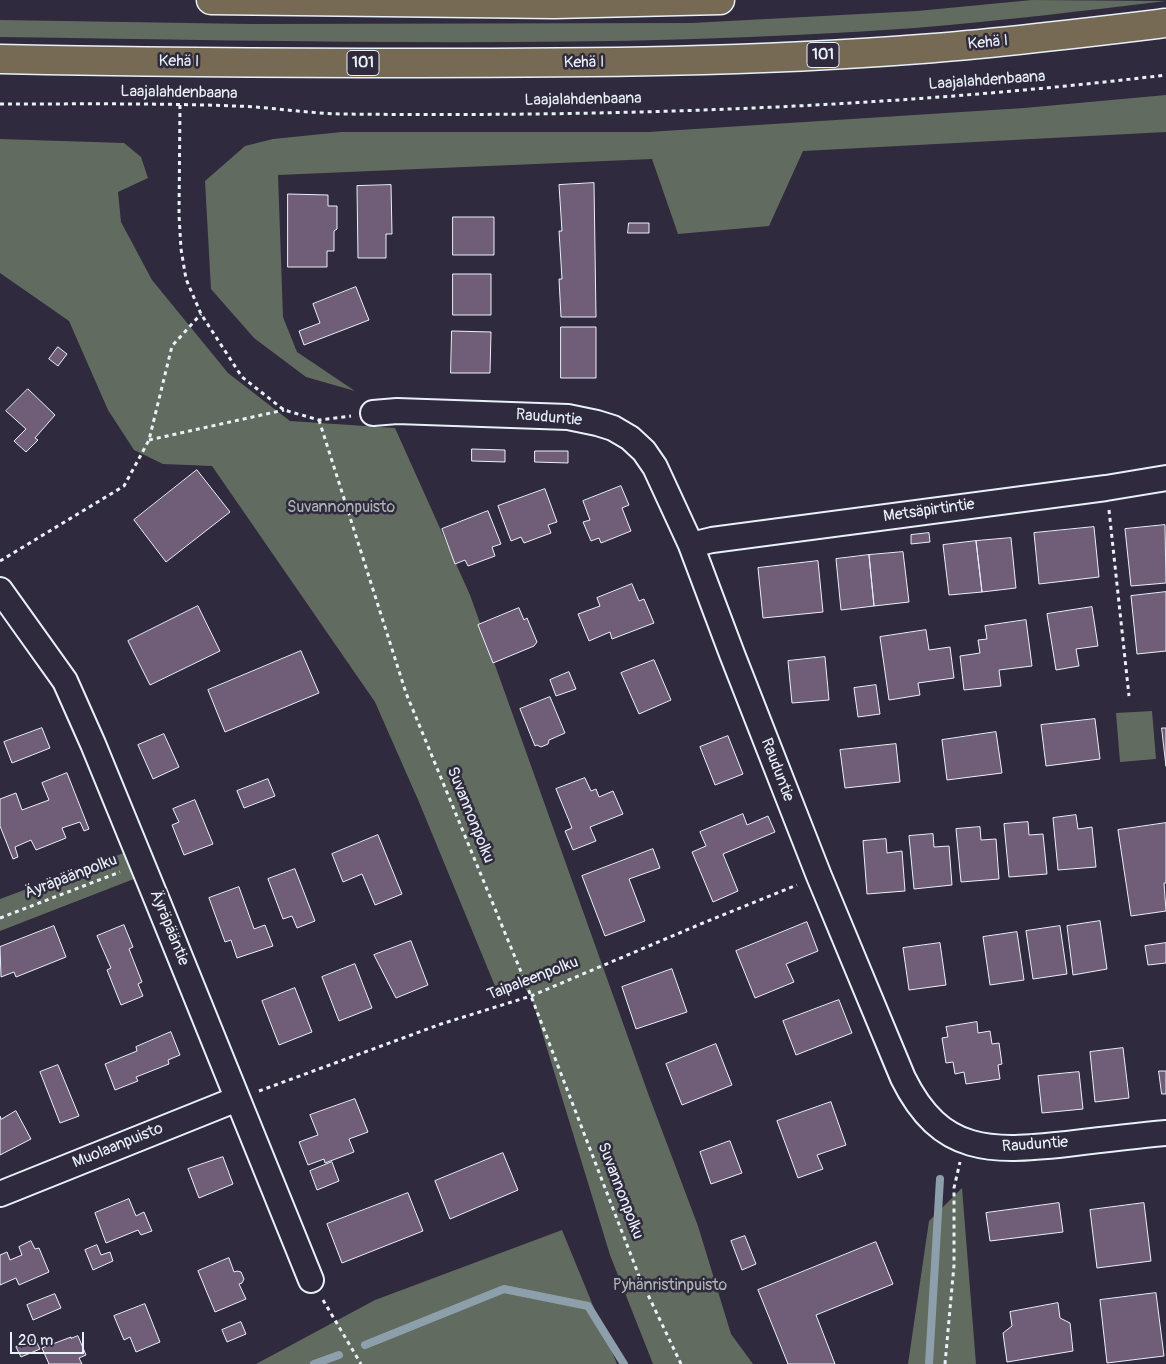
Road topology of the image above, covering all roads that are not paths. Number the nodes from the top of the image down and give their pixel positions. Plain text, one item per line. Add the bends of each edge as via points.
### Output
1 (211, 0) edge
2 (720, 0) edge
3 (1166, 23) edge
4 (0, 59) edge
5 (373, 413) road end
6 (1166, 478) edge
7 (691, 545) junction
8 (0, 590) edge
9 (237, 1099) junction
10 (1166, 1133) edge
11 (0, 1194) edge
12 (311, 1280) road end

1 - 2 highway via 554,4
3 - 4 highway, Kehä I / 101 via 919,49 789,56 558,63
5 - 7 street, Rauduntie via 568,417 613,428 644,451 655,467
6 - 7 street, Metsäpirtintie
7 - 10 street, Rauduntie via 842,936 911,1094 923,1112 950,1135 993,1148 1021,1149
8 - 9 street, Äyräpääntie via 65,681
9 - 11 street, Muolaanpuisto
9 - 12 street, Äyräpääntie

